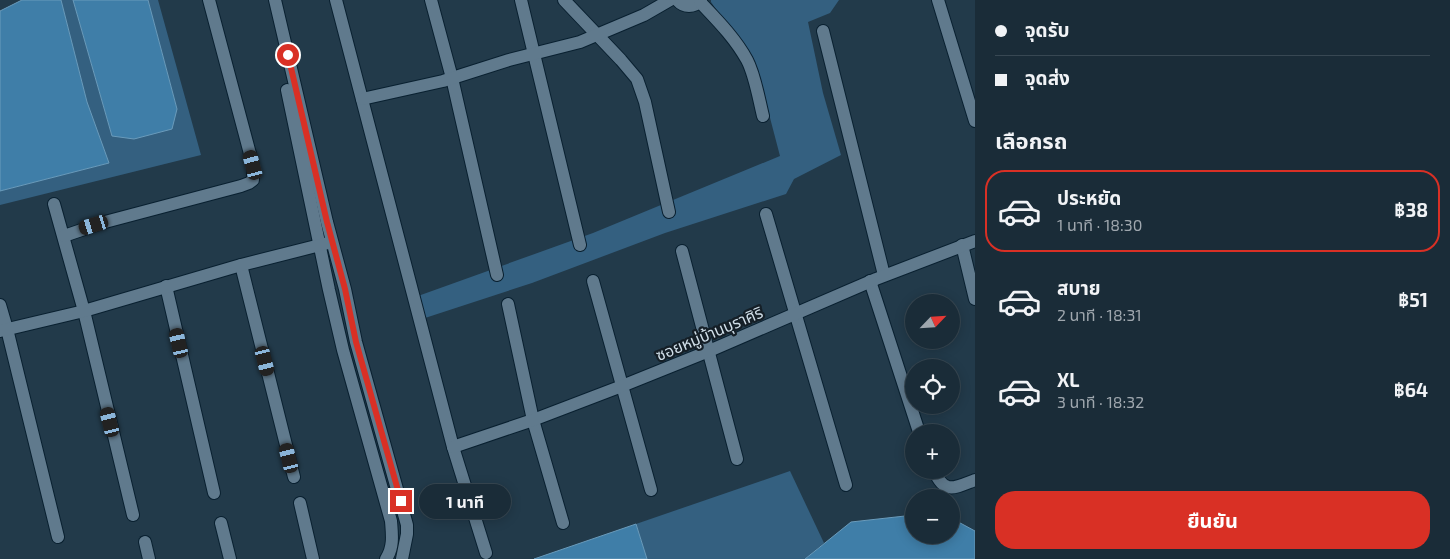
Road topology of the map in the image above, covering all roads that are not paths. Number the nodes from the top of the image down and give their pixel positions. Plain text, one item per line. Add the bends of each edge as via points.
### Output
1 (209, 0) edge
2 (266, 0) edge
3 (274, 0) edge
4 (336, 0) edge
5 (431, 0) edge
6 (521, 0) edge
7 (564, 0) edge
8 (670, 0) edge
9 (677, 0) edge
10 (938, 0) edge
11 (701, 1) edge
12 (823, 31) dead end
13 (597, 35) junction
14 (535, 54) junction
15 (452, 78) junction
16 (362, 99) junction
17 (763, 116) dead end
18 (975, 121) edge
19 (54, 204) dead end
20 (669, 212) dead end
21 (766, 214) dead end
22 (64, 236) junction
23 (333, 241) junction
24 (975, 241) edge
25 (320, 245) junction
26 (580, 245) dead end
27 (962, 245) junction
28 (682, 251) dead end
29 (241, 265) junction
30 (497, 275) dead end
31 (884, 275) junction
32 (593, 281) dead end
33 (870, 281) junction
34 (166, 286) junction
35 (975, 299) edge
36 (508, 304) dead end
37 (0, 305) edge
38 (84, 311) junction
39 (796, 314) junction
40 (4, 330) edge
41 (709, 351) junction
42 (622, 386) junction
43 (377, 416) junction
44 (533, 420) junction
45 (362, 421) junction
46 (916, 424) edge
47 (453, 447) junction
48 (738, 459) dead end
49 (294, 477) dead end
50 (938, 479) edge
51 (975, 480) edge
52 (846, 486) dead end
53 (651, 490) dead end
54 (214, 493) dead end
55 (300, 503) dead end
56 (133, 515) dead end
57 (406, 518) junction
58 (391, 521) junction
59 (221, 523) dead end
60 (563, 523) dead end
61 (58, 537) dead end
62 (144, 542) dead end
63 (486, 553) dead end
64 (149, 559) edge
65 (230, 559) edge
66 (313, 559) edge
67 (386, 559) edge
68 (402, 559) edge

1 - 22 street via 253,165 253,180 249,184
2 - 25 street
3 - 23 street
4 - 16 street
5 - 15 street
6 - 14 street
7 - 13 street
8 - 13 street
9 - 11 street via 689,6
10 - 18 street
11 - 17 street via 748,62
12 - 31 street
13 - 14 street
13 - 20 street via 637,79 646,102
14 - 15 street
14 - 26 street
15 - 16 street
15 - 30 street
16 - 47 street
19 - 22 street
21 - 39 street
22 - 38 street
23 - 25 street
23 - 43 street
24 - 27 street, ซอยหมู่บ้านบุราศิริ
25 - 29 street
25 - 45 street
27 - 31 street, ซอยหมู่บ้านบุราศิริ
27 - 35 street
28 - 41 street
29 - 34 street
29 - 49 street
31 - 33 street, ซอยหมู่บ้านบุราศิริ
32 - 42 street
33 - 39 street, ซอยหมู่บ้านบุราศิริ
33 - 46 street
34 - 38 street
34 - 54 street
36 - 44 street
37 - 40 street
38 - 40 street
38 - 56 street
39 - 41 street, ซอยหมู่บ้านบุราศิริ
39 - 52 street
40 - 61 street
41 - 42 street, ซอยหมู่บ้านบุราศิริ
41 - 48 street
42 - 44 street, ซอยหมู่บ้านบุราศิริ
42 - 53 street
43 - 45 street
43 - 57 street
44 - 47 street, ซอยหมู่บ้านบุราศิริ
44 - 60 street
45 - 58 street
47 - 63 street
50 - 51 street via 950,488
55 - 66 street
57 - 58 street
57 - 68 street via 408,525
58 - 67 street via 391,548
59 - 65 street
62 - 64 street

